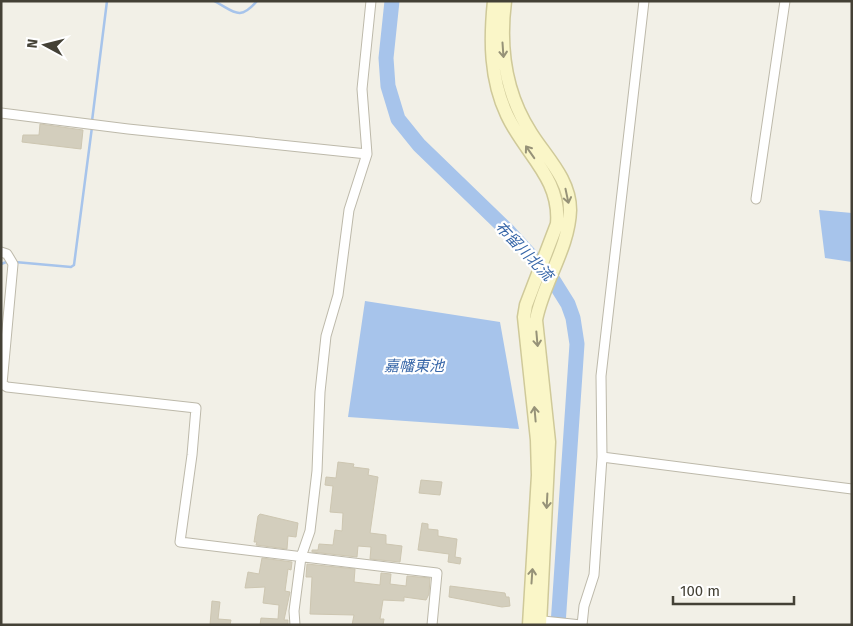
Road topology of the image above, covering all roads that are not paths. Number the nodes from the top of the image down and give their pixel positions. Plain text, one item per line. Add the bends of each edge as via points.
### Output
1 (371, 1) edge
2 (494, 1) edge
3 (505, 1) edge
4 (644, 1) edge
5 (785, 1) edge
6 (1, 113) edge
7 (367, 154) junction
8 (756, 199) dead end
9 (1, 252) edge
10 (602, 457) junction
11 (852, 488) edge
12 (301, 557) junction
13 (537, 622) edge
14 (296, 625) edge
15 (432, 625) edge
16 (581, 625) edge

1 - 7 street via 362,89
13 -> 2 street via 538,458 524,317 557,224 556,199 551,182 516,132 500,97 492,52
3 -> 13 street via 502,46 512,96 531,134 565,185 570,209 568,226 536,320 549,442
4 - 10 street via 602,366
5 - 8 street
6 - 7 street
7 - 12 street via 349,210 338,295 326,336 317,471 310,531
9 - 12 street via 7,254 12,264 2,384 196,408 180,542
10 - 11 street via 750,478
10 - 16 street via 594,575
12 - 14 street via 294,611
12 - 15 street via 436,573
13 - 16 street

